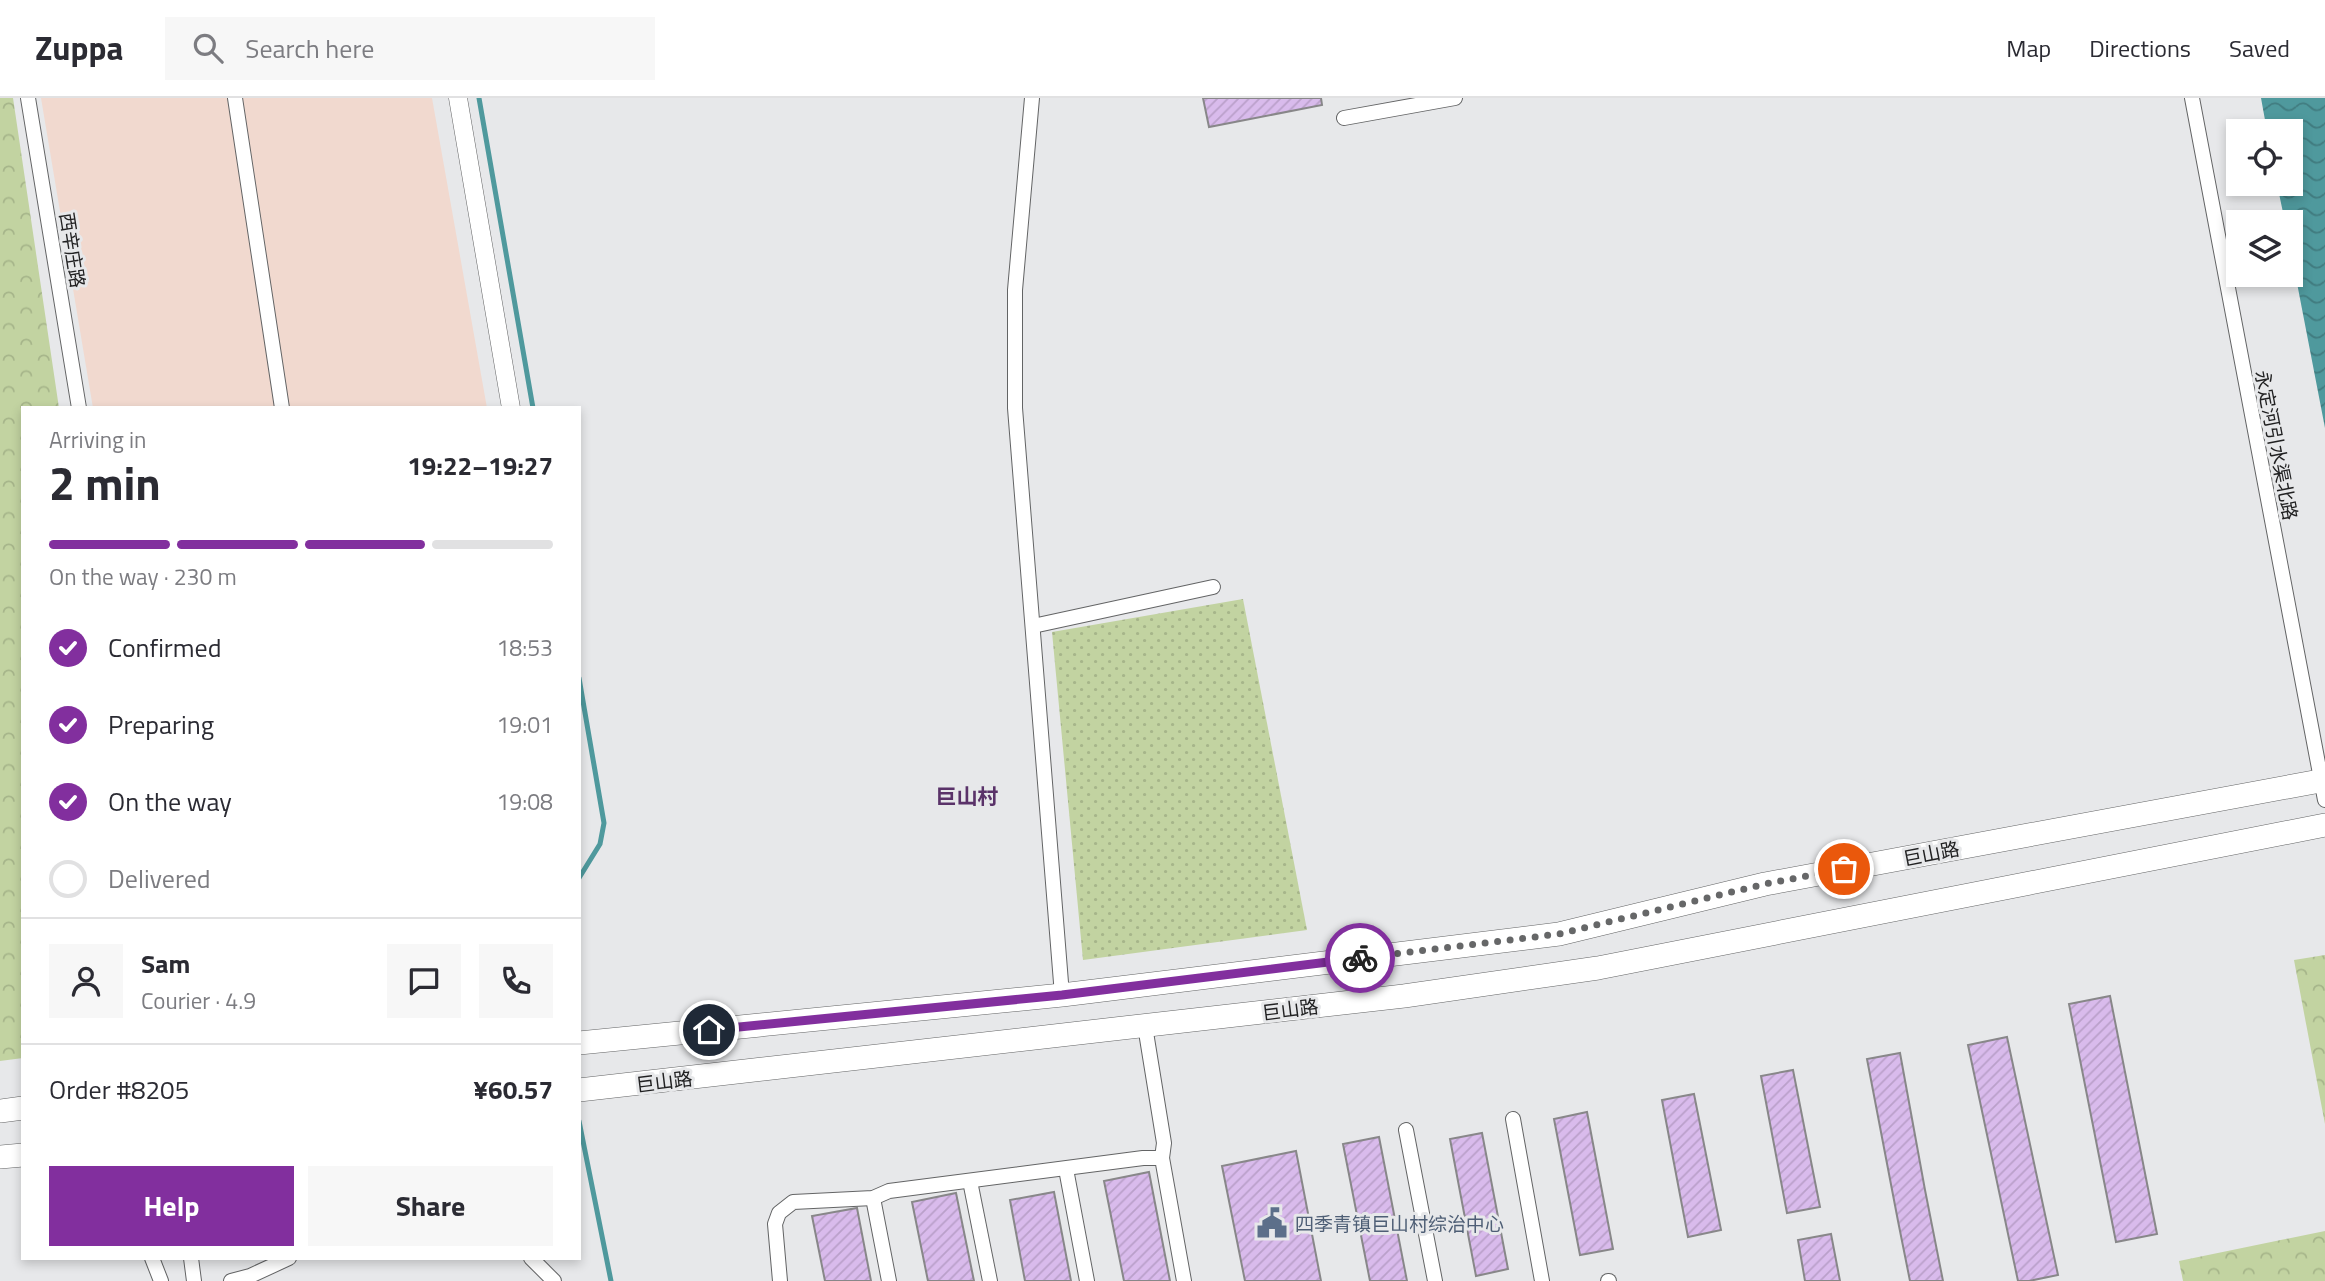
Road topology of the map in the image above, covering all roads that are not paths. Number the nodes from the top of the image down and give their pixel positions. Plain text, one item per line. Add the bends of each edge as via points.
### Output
1 (28, 98) edge
2 (235, 98) edge
3 (458, 98) edge
4 (1032, 98) edge
5 (1455, 98) edge
6 (2192, 98) edge
7 (1345, 118) dead end
8 (79, 406) edge
9 (282, 406) edge
10 (510, 406) edge
11 (1213, 587) dead end
12 (1033, 626) junction
13 (2324, 787) edge
14 (2325, 825) edge
15 (1062, 995) junction
16 (1145, 1026) junction
17 (590, 1042) edge
18 (581, 1090) edge
19 (21, 1108) edge
20 (0, 1111) edge
21 (1513, 1119) dead end
22 (1406, 1130) dead end
23 (21, 1155) edge
24 (0, 1157) edge
25 (1163, 1158) junction
26 (1066, 1169) junction
27 (970, 1181) junction
28 (873, 1198) junction
29 (153, 1260) edge
30 (191, 1260) edge
31 (285, 1260) edge
32 (533, 1260) edge
33 (161, 1281) edge
34 (194, 1281) edge
35 (231, 1281) edge
36 (554, 1281) edge
37 (780, 1281) edge
38 (890, 1281) edge
39 (990, 1281) edge
40 (1087, 1281) edge
41 (1184, 1281) edge
42 (1435, 1281) edge
43 (1542, 1281) edge

1 - 8 street, 西辛庄路
2 - 9 street
3 - 10 street
4 - 12 street via 1015,290 1015,408
5 - 7 street
6 - 13 street, 永定河引水渠北路
11 - 12 street
12 - 15 street
13 - 15 main road, 巨山路 via 1765,884 1559,934
14 - 16 main road, 巨山路 via 1598,968
15 - 17 main road, 巨山路
16 - 18 main road, 巨山路
16 - 25 street
19 - 20 main road
21 - 43 street
22 - 42 street
23 - 24 main road
25 - 26 street
25 - 41 street
26 - 27 street
26 - 40 street
27 - 28 street via 889,1191
27 - 39 street
28 - 37 street via 793,1202 779,1213 775,1224
28 - 38 street
29 - 33 street
30 - 34 street
31 - 35 street
32 - 36 street

